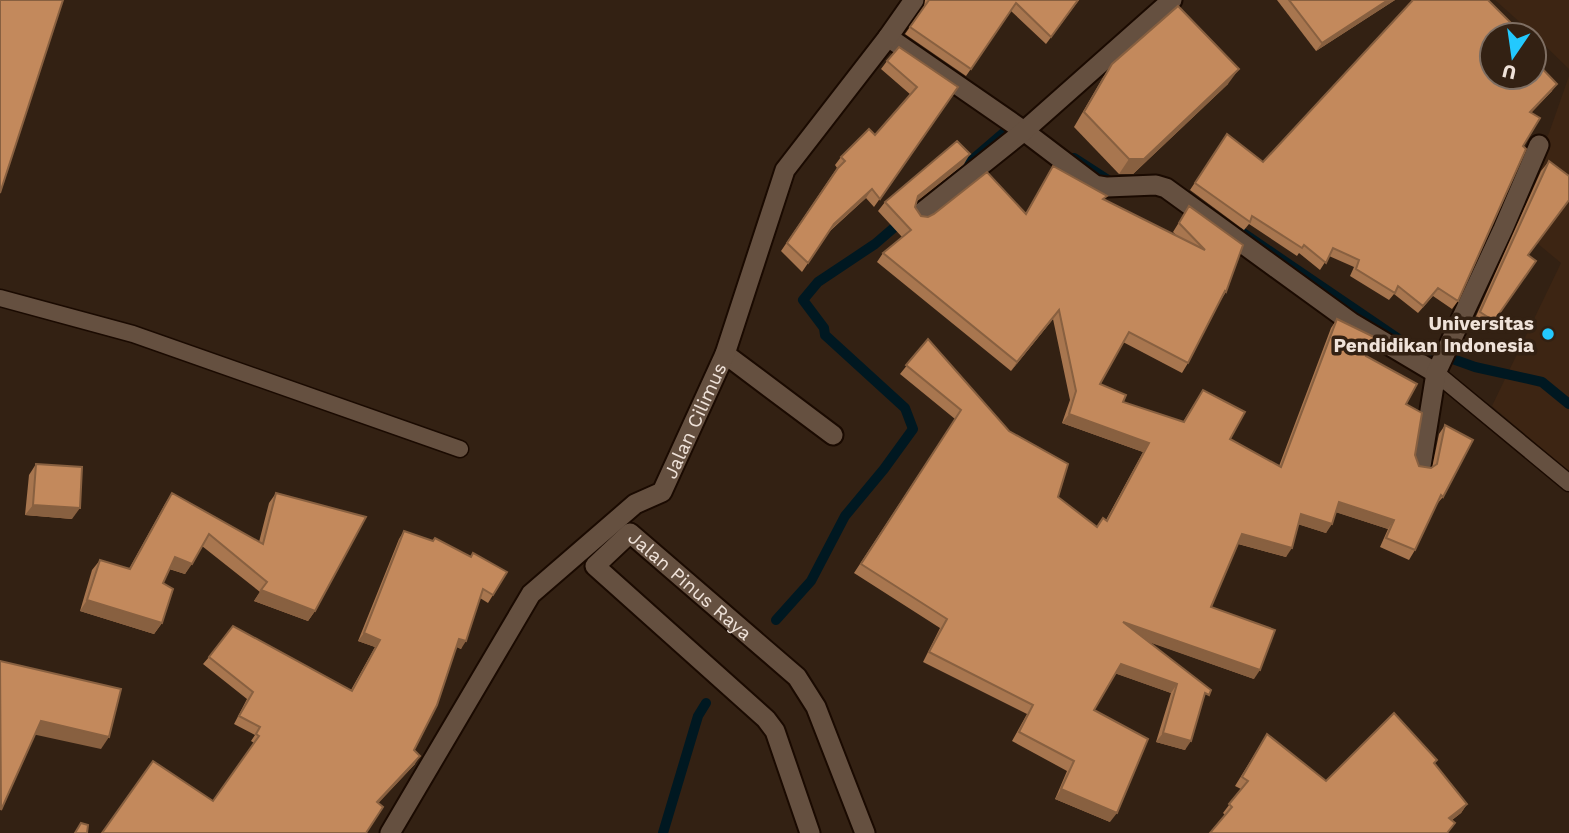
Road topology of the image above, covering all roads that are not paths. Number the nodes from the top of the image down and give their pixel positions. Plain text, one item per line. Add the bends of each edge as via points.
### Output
1 (914, 0) edge
2 (1172, 0) edge
3 (888, 37) junction
4 (1024, 131) junction
5 (1539, 145) dead end
6 (920, 214) edge
7 (0, 299) edge
8 (725, 354) junction
9 (1436, 373) junction
10 (834, 435) dead end
11 (460, 449) dead end
12 (1421, 466) edge
13 (1569, 483) edge
14 (390, 833) edge
15 (810, 833) edge
16 (865, 833) edge

1 - 3 street, Jalan Cilimus
2 - 4 street
3 - 4 street
3 - 8 street, Jalan Cilimus via 785,170
4 - 6 street
4 - 9 street via 1095,185 1166,188 1352,323
5 - 9 street
7 - 11 lane via 133,334
8 - 10 street
8 - 14 street, Jalan Cilimus via 662,492 635,505 531,594
9 - 12 street
9 - 13 lane
15 - 16 street, Jalan Pinus Raya via 775,731 766,719 595,566 630,533 806,688

